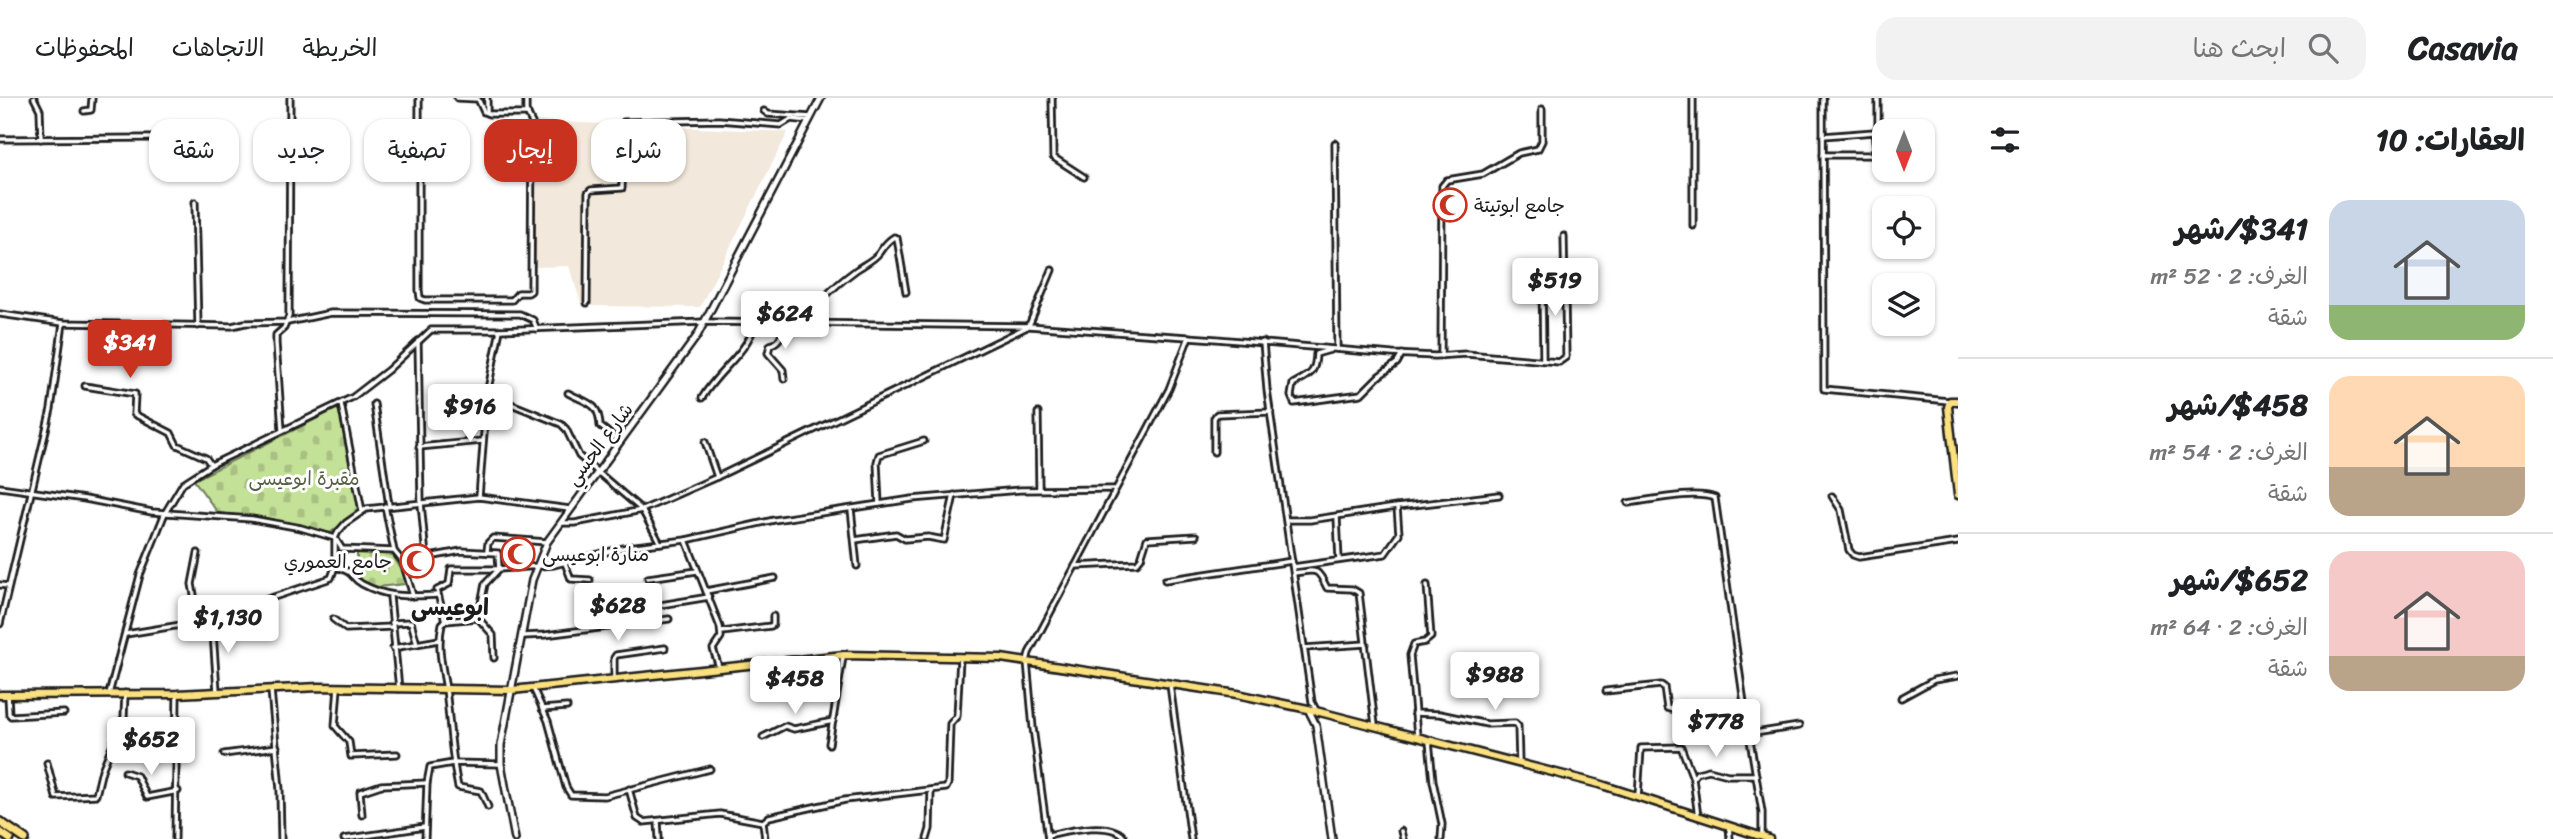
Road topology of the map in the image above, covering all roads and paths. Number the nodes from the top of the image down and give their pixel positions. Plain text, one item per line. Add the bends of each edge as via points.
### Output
1 (34, 98) edge
2 (92, 98) edge
3 (290, 98) edge
4 (419, 98) edge
5 (457, 98) edge
6 (487, 98) edge
7 (526, 98) edge
8 (821, 98) edge
9 (1052, 98) edge
10 (1693, 98) edge
11 (1823, 98) edge
12 (1878, 98) edge
13 (1542, 109) dead end
14 (84, 111) dead end
15 (764, 111) dead end
16 (487, 114) junction
17 (527, 114) junction
18 (810, 119) junction
19 (1878, 119) edge
20 (1872, 132) edge
21 (1823, 136) junction
22 (149, 138) edge
23 (0, 139) edge
24 (41, 139) junction
25 (1335, 143) dead end
26 (1872, 154) edge
27 (1823, 155) junction
28 (1084, 177) dead end
29 (195, 202) dead end
30 (1693, 226) dead end
31 (1564, 236) dead end
32 (1052, 270) dead end
33 (1542, 276) dead end
34 (906, 292) dead end
35 (587, 303) dead end
36 (0, 314) edge
37 (756, 321) junction
38 (288, 322) junction
39 (704, 322) junction
40 (783, 322) junction
41 (64, 323) junction
42 (806, 323) junction
43 (198, 326) junction
44 (1028, 326) junction
45 (537, 329) junction
46 (500, 330) junction
47 (1189, 337) junction
48 (418, 341) junction
49 (1263, 342) junction
50 (1334, 349) junction
51 (1402, 354) junction
52 (1441, 356) junction
53 (1543, 360) junction
54 (783, 379) dead end
55 (85, 386) dead end
56 (568, 393) dead end
57 (487, 394) junction
58 (702, 398) dead end
59 (1958, 401) edge
60 (1949, 402) junction
61 (341, 404) junction
62 (374, 404) dead end
63 (1271, 412) junction
64 (1038, 413) dead end
65 (282, 430) junction
66 (482, 441) junction
67 (924, 441) dead end
68 (620, 442) junction
69 (705, 442) dead end
70 (419, 447) junction
71 (1214, 452) dead end
72 (212, 465) junction
73 (599, 471) junction
74 (717, 477) junction
75 (0, 487) edge
76 (1039, 489) junction
77 (1114, 489) junction
78 (33, 491) junction
79 (954, 495) junction
80 (1499, 495) dead end
81 (1958, 495) edge
82 (1832, 496) dead end
83 (479, 498) junction
84 (422, 503) junction
85 (1628, 503) dead end
86 (880, 504) junction
87 (387, 506) junction
88 (1397, 507) junction
89 (570, 509) junction
90 (851, 509) junction
91 (642, 510) junction
92 (362, 511) junction
93 (165, 513) junction
94 (1337, 517) junction
95 (1287, 520) junction
96 (560, 523) junction
97 (1196, 536) dead end
98 (335, 538) junction
99 (686, 540) junction
100 (855, 540) junction
101 (547, 542) junction
102 (1958, 542) edge
103 (660, 543) junction
104 (394, 551) junction
105 (487, 551) junction
106 (198, 553) dead end
107 (426, 557) junction
108 (1339, 560) junction
109 (1292, 561) junction
110 (404, 562) junction
111 (565, 563) junction
112 (536, 566) junction
113 (857, 566) dead end
114 (1075, 566) junction
115 (1293, 567) junction
116 (335, 568) junction
117 (499, 569) junction
118 (698, 571) junction
119 (1294, 573) junction
120 (649, 578) dead end
121 (775, 578) dead end
122 (590, 580) dead end
123 (1165, 580) dead end
124 (0, 585) edge
125 (1427, 585) dead end
126 (8, 586) junction
127 (706, 591) junction
128 (438, 594) junction
129 (414, 596) junction
130 (390, 597) junction
131 (709, 597) junction
132 (648, 607) dead end
133 (773, 617) dead end
134 (212, 618) junction
135 (478, 618) junction
136 (669, 618) dead end
137 (333, 620) dead end
138 (445, 621) junction
139 (199, 622) junction
140 (0, 624) edge
141 (392, 625) junction
142 (722, 632) junction
143 (126, 634) junction
144 (523, 635) junction
145 (439, 640) junction
146 (417, 644) junction
147 (1366, 644) junction
148 (393, 648) junction
149 (665, 648) dead end
150 (1304, 648) junction
151 (844, 655) junction
152 (494, 658) dead end
153 (960, 658) junction
154 (1027, 661) junction
155 (719, 667) junction
156 (1958, 676) edge
157 (614, 677) junction
158 (1170, 683) junction
159 (338, 687) junction
160 (445, 688) junction
161 (533, 688) junction
162 (399, 689) junction
163 (271, 690) junction
164 (512, 690) junction
165 (1606, 691) dead end
166 (125, 693) junction
167 (217, 693) junction
168 (109, 694) junction
169 (177, 694) junction
170 (4, 695) edge
171 (1901, 698) dead end
172 (567, 707) dead end
173 (542, 709) junction
174 (1308, 709) junction
175 (1745, 710) junction
176 (1318, 712) junction
177 (64, 713) dead end
178 (1415, 713) junction
179 (1330, 715) junction
180 (833, 721) junction
181 (1316, 725) junction
182 (1799, 726) dead end
183 (1376, 727) junction
184 (1749, 734) junction
185 (763, 737) dead end
186 (1417, 738) junction
187 (1429, 741) junction
188 (829, 744) dead end
189 (277, 747) junction
190 (224, 754) dead end
191 (397, 754) dead end
192 (47, 763) dead end
193 (453, 763) junction
194 (501, 764) junction
195 (1519, 764) junction
196 (710, 769) dead end
197 (125, 772) dead end
198 (1756, 775) junction
199 (1693, 778) junction
200 (427, 783) junction
201 (629, 789) junction
202 (178, 790) junction
203 (931, 790) junction
204 (1638, 796) junction
205 (488, 807) dead end
206 (362, 815) dead end
207 (1698, 817) junction
208 (657, 821) junction
209 (0, 822) edge
210 (764, 822) junction
211 (425, 827) junction
212 (1729, 827) junction
213 (1401, 831) dead end
214 (0, 832) edge
215 (1048, 837) edge
216 (1766, 838) edge
217 (10, 839) edge
218 (25, 839) edge
219 (175, 839) edge
220 (281, 839) edge
221 (344, 839) edge
222 (425, 839) edge
223 (515, 839) edge
224 (659, 839) edge
225 (765, 839) edge
226 (927, 839) edge
227 (1125, 839) edge
228 (1191, 839) edge
229 (1332, 839) edge
230 (1403, 839) edge
231 (1441, 839) edge
232 (1730, 839) edge

1 - 24 street via 40,110
2 - 14 street via 91,110
3 - 38 street
4 - 17 street via 418,290 423,300 512,300 518,293 531,291 532,123
5 - 16 street via 480,100
6 - 16 street
7 - 17 street
8 - 18 street, شارع الحسي
9 - 28 street via 1053,157
10 - 30 street
11 - 21 street
12 - 19 street
13 - 52 street via 1538,149 1519,152 1483,174 1447,180 1441,186
15 - 18 street
16 - 17 street
18 - 35 street via 791,119 781,125 719,120 624,122 622,188 589,193
18 - 39 street, شارع الحسي
20 - 21 street
21 - 27 street
22 - 24 street
23 - 24 street
25 - 50 street
26 - 27 street
27 - 60 street via 1824,389
29 - 43 street
31 - 53 street via 1566,357 1559,362
32 - 44 street
33 - 53 street
34 - 42 street via 894,237 814,307
36 - 41 street
37 - 39 street
37 - 40 street
37 - 58 street via 746,347
38 - 43 street
38 - 45 street via 331,313 508,314 525,315
38 - 65 street via 276,335
39 - 45 street
39 - 68 street, شارع الحسي
40 - 42 street
40 - 54 street via 783,332 768,352 783,370
41 - 43 street
41 - 78 street
42 - 44 street
44 - 47 street
44 - 74 street
45 - 46 street
46 - 48 street via 431,330
46 - 57 street
47 - 49 street
47 - 77 street via 1169,389
48 - 61 street
48 - 70 street
49 - 50 street
49 - 63 street
50 - 51 street
50 - 51 street via 1316,354 1312,373 1293,384 1294,403 1361,394 1398,363
51 - 52 street
52 - 53 street
55 - 72 street via 135,394 134,414 172,433 177,445
56 - 68 street via 597,408 600,426
57 - 66 street
57 - 73 street via 561,424 579,456
59 - 60 main road
60 - 81 main road
61 - 65 street
61 - 92 street
62 - 87 street
63 - 71 street via 1217,414
63 - 95 street
64 - 76 street
65 - 72 street
66 - 70 street
66 - 83 street
67 - 86 street via 879,455
68 - 73 street, شارع الحسي
69 - 74 street
70 - 84 street
72 - 93 street via 183,482
73 - 89 street, شارع الحسي
73 - 91 street
74 - 91 street
75 - 78 street
76 - 77 street
76 - 79 street
77 - 114 street
78 - 93 street
78 - 126 street
79 - 86 street
79 - 100 street via 944,540 905,539 896,534
80 - 88 street
82 - 102 street via 1841,510 1853,555
83 - 84 street
83 - 89 street
84 - 87 street
84 - 107 street
85 - 175 street via 1715,498
86 - 90 street
87 - 92 street
87 - 104 street
88 - 94 street
88 - 108 street via 1399,534 1388,553
89 - 96 street, شارع الحسي
90 - 99 street
90 - 100 street
91 - 96 street
91 - 103 street
92 - 98 street
93 - 98 street via 252,519
93 - 143 street via 140,575
94 - 95 street
94 - 108 street
95 - 109 street
96 - 101 street, شارع الحسي
97 - 114 street via 1147,539 1137,563
98 - 104 street via 342,549
98 - 116 street
99 - 103 street
99 - 118 street
100 - 113 street
101 - 105 street via 494,538
101 - 112 street, شارع الحسي
103 - 111 street
104 - 110 street
105 - 107 street
105 - 117 street via 499,555
106 - 139 street via 192,584
107 - 110 street
108 - 115 street
109 - 115 street
109 - 123 street
110 - 129 street
111 - 112 street
111 - 122 street via 570,579
112 - 117 street
112 - 144 street, شارع الحسي
114 - 154 street
115 - 119 street
116 - 130 street via 351,572 362,584
116 - 134 street via 331,578
117 - 128 street via 451,569 449,584 438,588
117 - 135 street via 485,584
118 - 120 street
118 - 127 street
119 - 147 street via 1316,570 1327,588 1357,591
119 - 150 street
121 - 127 street
124 - 126 street
125 - 178 street via 1431,638 1414,644 1410,655
126 - 140 street
127 - 131 street
128 - 129 street
128 - 138 street
129 - 130 street
130 - 141 street
131 - 132 street
131 - 142 street
133 - 142 street via 771,626
134 - 139 street
134 - 167 street
135 - 138 street
135 - 152 street via 493,635
136 - 144 street
137 - 141 street via 346,629
138 - 145 street
139 - 143 street
141 - 146 street via 411,622
141 - 148 street
142 - 155 street via 713,649
143 - 168 street
144 - 164 street, شارع الحسي
145 - 146 street
145 - 160 street
146 - 148 street
147 - 150 street
147 - 183 street
148 - 162 street
149 - 157 street via 617,655
150 - 176 street via 1312,702
151 - 153 main road
151 - 155 main road
151 - 180 street
153 - 154 main road
153 - 203 street via 957,716 950,724 948,784
154 - 158 main road
154 - 215 street
155 - 157 main road
156 - 171 street via 1934,680
157 - 161 main road
158 - 174 main road
158 - 228 street
159 - 162 main road
159 - 163 main road
159 - 191 street via 335,726 349,742 351,756
160 - 162 main road
160 - 164 main road
160 - 193 street
161 - 164 main road
161 - 173 street
163 - 167 main road
163 - 189 street
164 - 194 street, شارع الحسي
165 - 175 street via 1661,685 1670,709 1713,714
166 - 168 main road
166 - 169 main road
166 - 192 street via 123,720 96,795 57,797
167 - 169 main road
168 - 170 main road
169 - 202 street
170 - 177 street via 11,716
172 - 173 street
173 - 201 street via 569,794 605,796
174 - 176 main road
174 - 181 street
175 - 184 street
176 - 179 main road
178 - 186 street
178 - 195 street via 1487,724 1515,723
179 - 181 street
179 - 183 main road
180 - 185 street via 794,729 785,726
180 - 188 street
181 - 229 street
182 - 184 street
183 - 186 main road
184 - 198 street
186 - 187 main road
187 - 195 main road
187 - 231 street
189 - 190 street
189 - 220 street
193 - 194 street
193 - 200 street via 430,767
193 - 205 street via 458,787 483,792
194 - 223 street, شارع الحسي
195 - 204 main road
196 - 201 street
197 - 202 street via 137,776 147,797
198 - 199 street via 1704,770
198 - 216 street
199 - 204 street via 1681,747 1641,748
199 - 207 street
200 - 206 street via 381,785 360,792
200 - 211 street
201 - 208 street via 637,818
202 - 219 street
203 - 210 street via 831,803
203 - 226 street
204 - 207 main road
207 - 212 main road
208 - 210 street via 720,814
208 - 224 street
209 - 218 highway
210 - 225 street
211 - 221 street
211 - 222 street
212 - 216 main road
212 - 232 street
213 - 230 street
214 - 217 highway
215 - 227 street via 1086,827 1120,833

